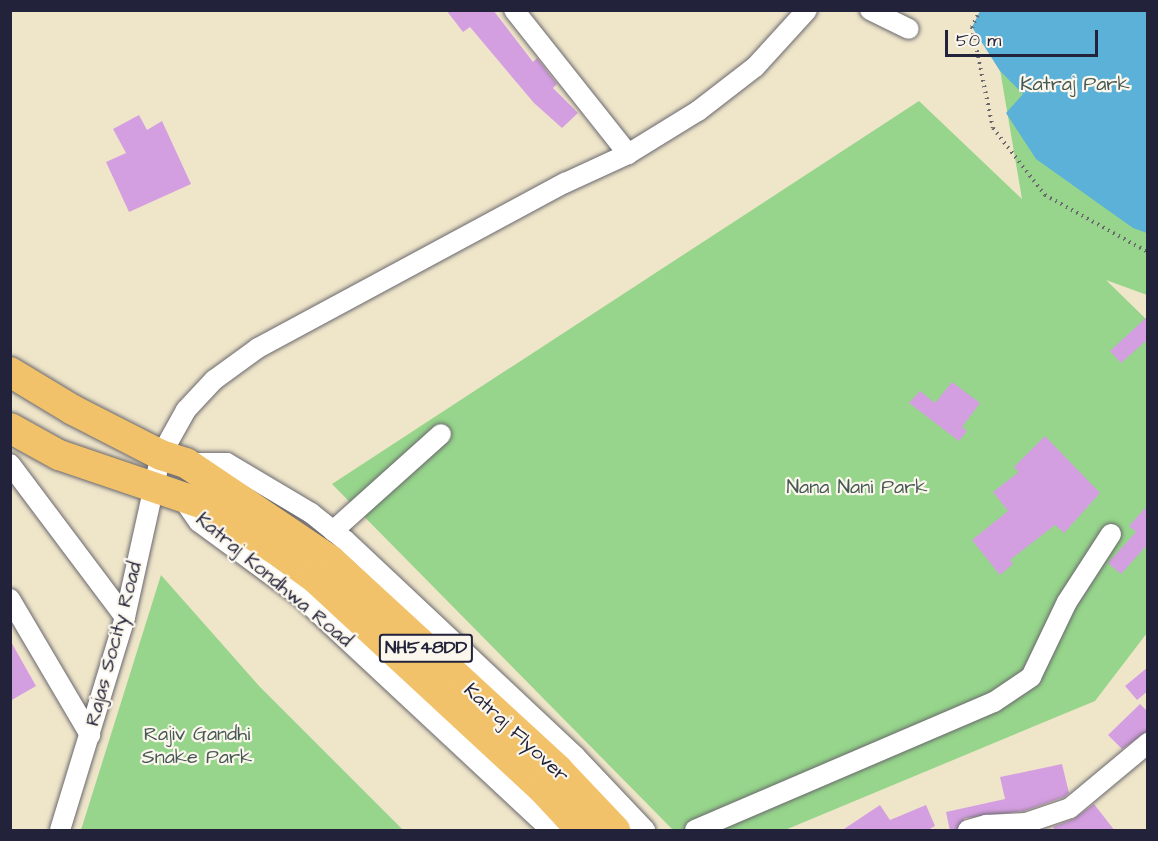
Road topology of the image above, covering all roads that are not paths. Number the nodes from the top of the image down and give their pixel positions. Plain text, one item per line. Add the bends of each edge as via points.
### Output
1 (514, 10) edge
2 (807, 10) edge
3 (870, 10) edge
4 (909, 30) dead end
5 (628, 154) junction
6 (10, 372) edge
7 (10, 428) edge
8 (441, 434) dead end
9 (174, 459) junction
10 (10, 464) edge
11 (165, 489) junction
12 (215, 495) junction
13 (333, 531) junction
14 (1111, 534) dead end
15 (10, 598) edge
16 (125, 617) junction
17 (90, 735) junction
18 (1148, 743) edge
19 (974, 830) edge
20 (60, 831) edge
21 (551, 831) edge
22 (581, 831) edge
23 (615, 831) edge
24 (645, 831) edge
25 (695, 831) edge

1 - 5 street
2 - 5 street, Rajas Socity Road via 732,88
3 - 4 street
5 - 9 street, Rajas Socity Road via 565,183 258,348 214,380 186,410
6 - 9 highway, NH548DD via 42,394
7 - 11 highway, NH548DD via 59,455
8 - 13 street
9 - 11 street, Rajas Socity Road
9 - 12 highway, Katraj Flyover / NH548DD
9 - 13 street via 227,463
10 - 16 street
11 - 12 highway, Katraj Flyover / NH548DD
11 - 16 street, Rajas Socity Road
11 - 21 street, Katraj Kondhwa Road via 199,522 300,596
12 - 22 highway, Katraj Flyover / NH548DD via 315,578 541,788
12 - 23 highway, Katraj Flyover / NH548DD via 330,560 558,770
13 - 24 street via 575,756
14 - 25 street via 1067,602 1031,677 994,702
15 - 17 street
16 - 17 street, Rajas Socity Road
17 - 20 street, Rajas Socity Road
18 - 19 street via 1070,808 1026,822

